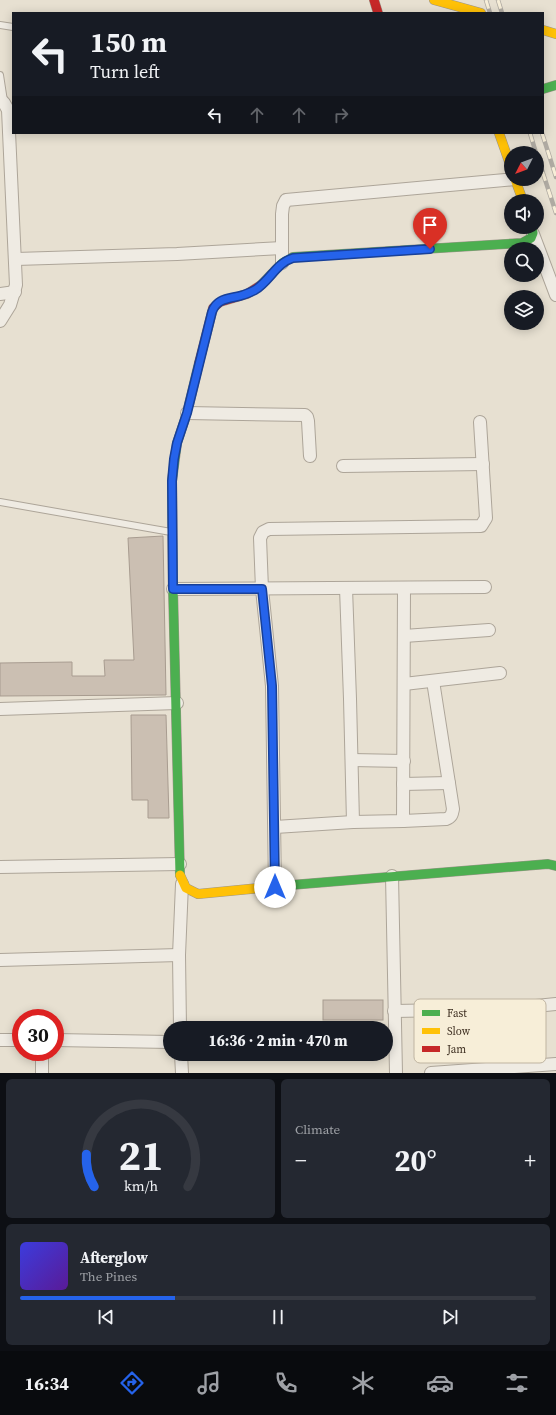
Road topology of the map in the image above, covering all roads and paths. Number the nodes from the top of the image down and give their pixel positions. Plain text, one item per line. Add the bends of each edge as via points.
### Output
1 (374, 0) edge
2 (434, 0) edge
3 (378, 12) edge
4 (477, 12) edge
5 (0, 25) edge
6 (12, 27) edge
7 (544, 30) edge
8 (556, 34) edge
9 (0, 75) edge
10 (556, 85) edge
11 (544, 89) edge
12 (2, 101) edge
13 (499, 134) edge
14 (504, 147) edge
15 (504, 180) edge
16 (6, 190) edge
17 (531, 234) edge
18 (533, 234) edge
19 (282, 248) junction
20 (16, 259) junction
21 (282, 263) junction
22 (15, 292) junction
23 (0, 294) edge
24 (556, 295) edge
25 (0, 321) edge
26 (187, 413) junction
27 (480, 422) dead end
28 (310, 456) dead end
29 (483, 464) junction
30 (343, 466) dead end
31 (0, 502) edge
32 (173, 532) junction
33 (485, 587) dead end
34 (346, 588) junction
35 (404, 588) junction
36 (173, 589) junction
37 (262, 589) junction
38 (489, 630) dead end
39 (404, 636) junction
40 (500, 673) dead end
41 (433, 681) junction
42 (404, 684) junction
43 (177, 703) junction
44 (0, 709) edge
45 (352, 760) junction
46 (404, 761) junction
47 (449, 783) junction
48 (403, 784) junction
49 (403, 821) junction
50 (353, 822) junction
51 (275, 827) junction
52 (180, 864) junction
53 (556, 866) edge
54 (0, 867) edge
55 (392, 876) junction
56 (182, 884) junction
57 (275, 887) junction
58 (179, 955) junction
59 (0, 960) edge
60 (556, 1004) edge
61 (546, 1005) edge
62 (394, 1011) junction
63 (414, 1011) edge
64 (180, 1021) edge
65 (0, 1040) edge
66 (12, 1040) edge
67 (64, 1040) edge
68 (163, 1042) edge
69 (42, 1061) edge
70 (181, 1061) edge
71 (556, 1064) edge
72 (42, 1073) edge
73 (182, 1073) edge
74 (396, 1073) edge
75 (431, 1073) edge

1 - 3 street
2 - 4 street
5 - 6 lane
7 - 8 street
9 - 12 lane
10 - 11 street
12 - 16 street via 8,110
13 - 14 street
15 - 19 street via 286,200 282,214
16 - 20 street
17 - 21 street via 528,241 522,243 293,258
18 - 24 street
19 - 20 street
19 - 21 street
20 - 22 street
21 - 26 street via 262,286 244,295 216,303
22 - 23 street
22 - 25 street
26 - 28 street via 305,415 308,421
26 - 32 street via 174,459
27 - 29 street
29 - 30 street
29 - 37 street via 486,518 481,526 269,529 263,532 260,538
31 - 32 lane
32 - 36 street
33 - 35 street
34 - 35 street
34 - 37 street
34 - 45 street
35 - 39 street
36 - 37 street
36 - 43 street
37 - 51 street via 272,686
38 - 39 street
39 - 42 street
40 - 41 street
41 - 42 street
41 - 47 street
42 - 46 street
43 - 44 street
43 - 52 street
45 - 46 street
45 - 50 street
46 - 48 street
47 - 48 street
47 - 49 street via 453,809 450,818
48 - 49 street
49 - 50 street
50 - 51 street
51 - 57 street
52 - 54 street
52 - 56 street
53 - 55 street via 548,864
55 - 57 street
55 - 62 street
56 - 57 street via 189,891 198,894
56 - 58 street
58 - 59 street
58 - 64 street
60 - 61 street
62 - 63 street
62 - 74 street
65 - 66 street
67 - 68 street
69 - 72 street
70 - 73 street
71 - 75 street

